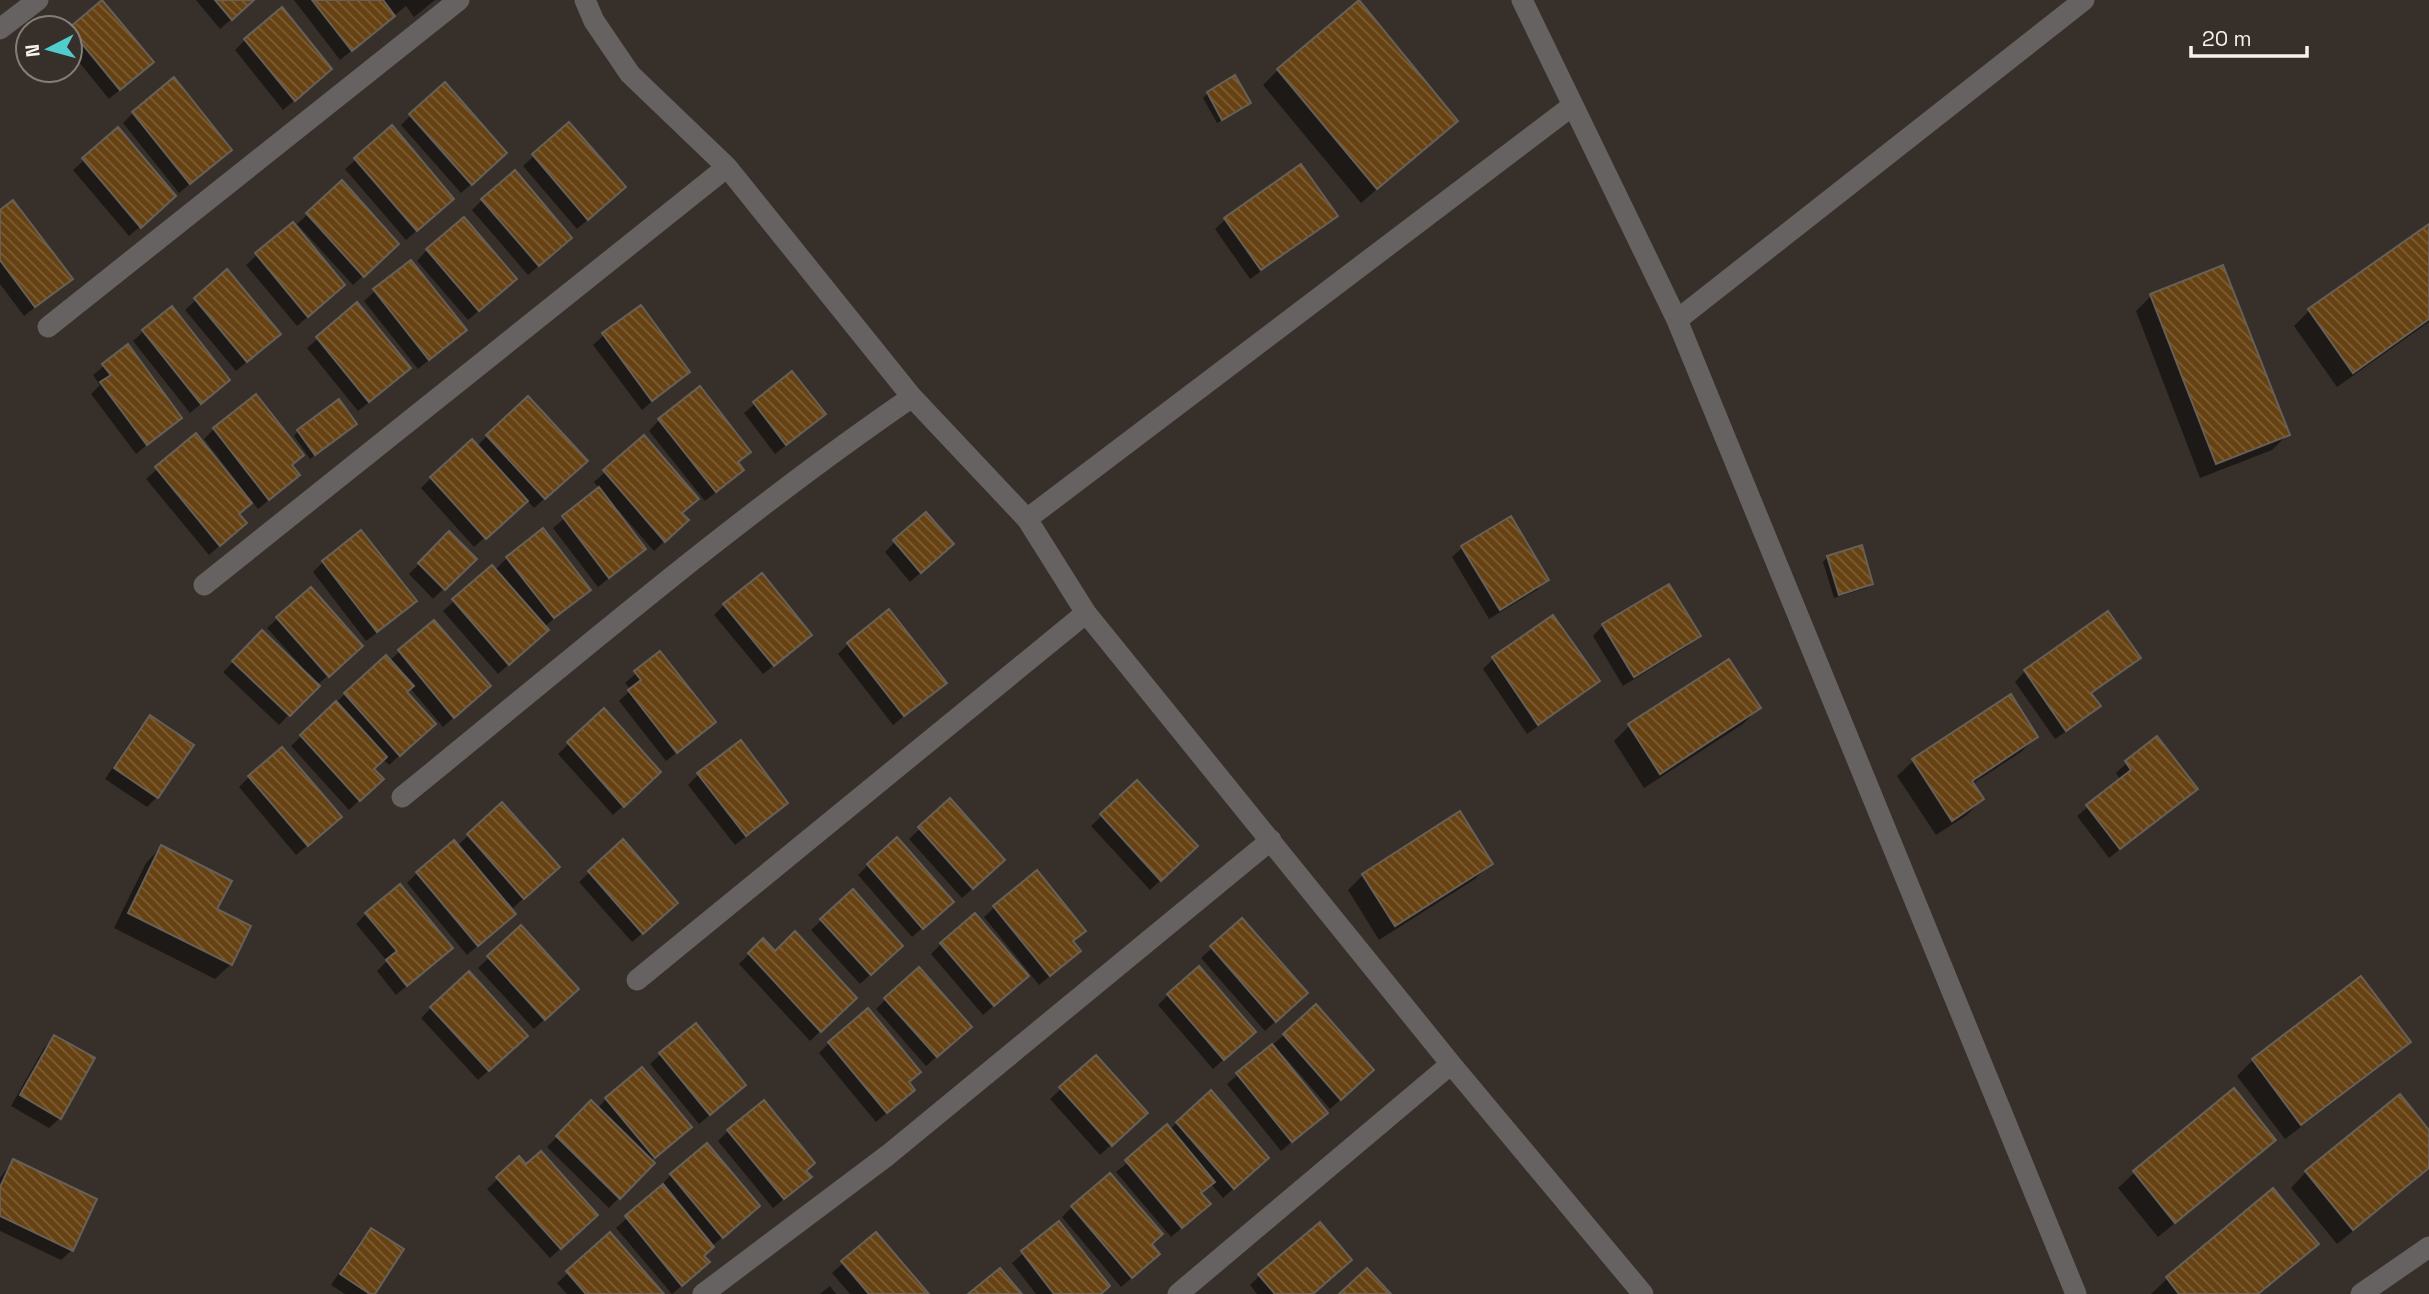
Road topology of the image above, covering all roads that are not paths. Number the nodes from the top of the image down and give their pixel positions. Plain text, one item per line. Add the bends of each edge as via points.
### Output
1 (38, 0) edge
2 (459, 0) edge
3 (585, 0) edge
4 (1521, 0) edge
5 (2084, 0) edge
6 (0, 29) edge
7 (1572, 106) junction
8 (727, 167) junction
9 (1677, 320) junction
10 (48, 327) dead end
11 (912, 397) junction
12 (1027, 519) junction
13 (204, 584) dead end
14 (1086, 613) junction
15 (402, 797) dead end
16 (1271, 840) junction
17 (637, 980) dead end
18 (1451, 1064) junction
19 (2429, 1247) edge
20 (703, 1294) edge
21 (1178, 1294) edge
22 (1643, 1294) edge
23 (2076, 1294) edge
24 (2361, 1294) edge

1 - 6 street
2 - 10 street
3 - 8 street via 630,74
4 - 7 street
5 - 9 street
7 - 9 street
7 - 12 street
8 - 11 street
8 - 13 street
9 - 23 street
11 - 12 street
11 - 15 street via 750,515
12 - 14 street
14 - 16 street
14 - 17 street
16 - 18 street
16 - 20 street via 888,1155
18 - 21 street
18 - 22 street
19 - 24 street

